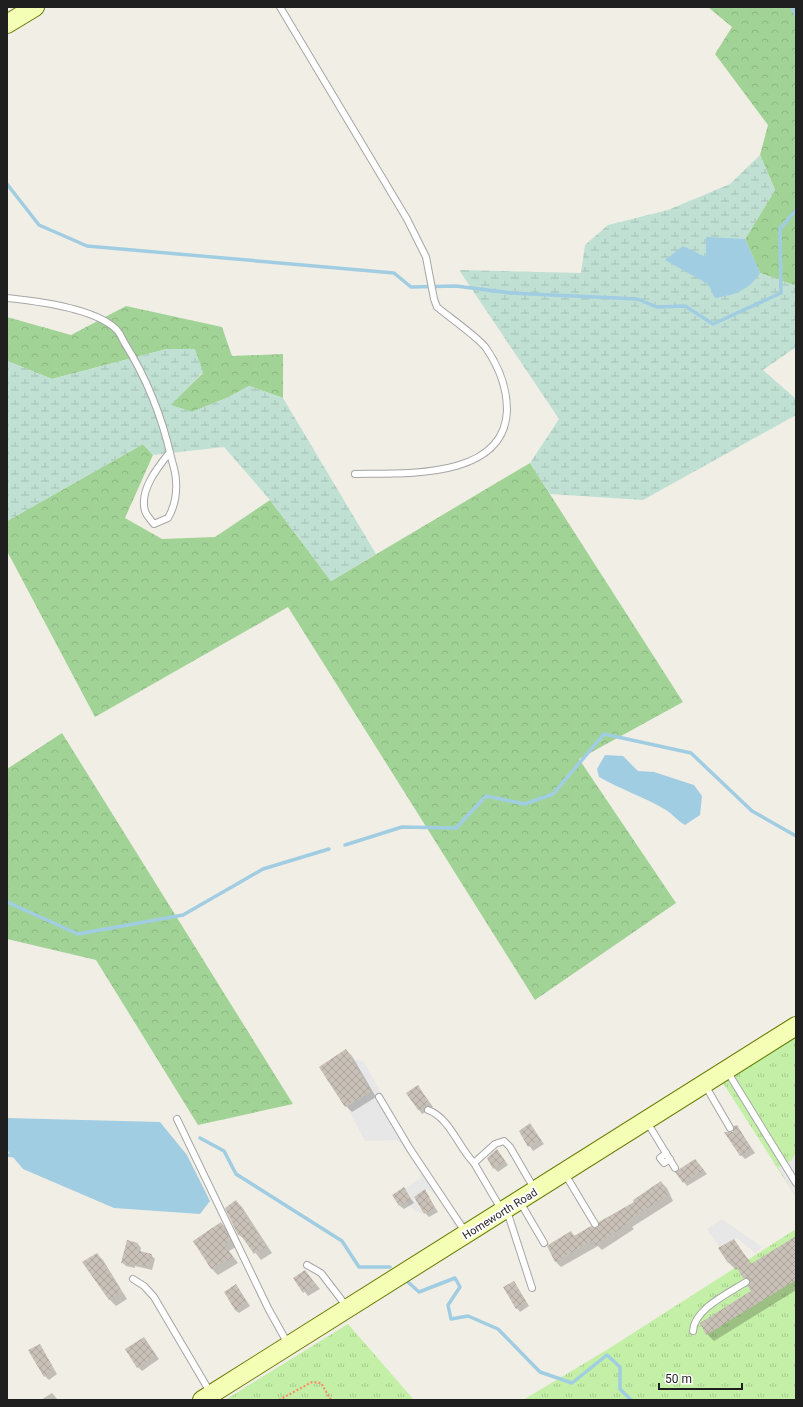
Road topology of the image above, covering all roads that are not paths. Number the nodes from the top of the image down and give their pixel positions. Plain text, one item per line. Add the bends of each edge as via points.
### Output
1 (35, 7) edge
2 (280, 7) edge
3 (7, 24) edge
4 (7, 298) edge
5 (170, 452) junction
6 (355, 474) dead end
7 (796, 1026) edge
8 (726, 1070) junction
9 (704, 1084) junction
10 (379, 1097) dead end
11 (428, 1110) dead end
12 (177, 1119) dead end
13 (646, 1121) junction
14 (730, 1128) dead end
15 (474, 1163) junction
16 (675, 1168) dead end
17 (564, 1173) junction
18 (796, 1183) edge
19 (536, 1191) junction
20 (509, 1208) junction
21 (595, 1224) dead end
22 (467, 1234) junction
23 (544, 1243) dead end
24 (308, 1265) dead end
25 (133, 1279) dead end
26 (746, 1282) dead end
27 (532, 1288) dead end
28 (348, 1308) junction
29 (693, 1331) dead end
30 (289, 1345) junction
31 (207, 1397) edge

1 - 3 street
2 - 6 lane via 408,219 426,257 437,307 485,347 500,372 507,393 506,418 501,435 474,460 419,472
4 - 5 lane via 72,308 97,318 116,330 139,365
5 - 5 lane via 176,479 175,505 168,518 154,524 145,512 145,495 155,471
7 - 8 street, Homeworth Road
8 - 9 street, Homeworth Road
8 - 18 lane
9 - 13 street, Homeworth Road
9 - 14 lane
10 - 22 lane via 410,1149
11 - 15 lane via 446,1124 466,1156
12 - 30 lane via 268,1308
13 - 16 lane
13 - 17 street, Homeworth Road
15 - 19 lane via 496,1144 504,1142 510,1147
15 - 20 lane
17 - 19 street, Homeworth Road
17 - 21 lane
19 - 20 street, Homeworth Road
20 - 22 street, Homeworth Road
20 - 23 lane
20 - 27 lane
22 - 28 street, Homeworth Road
24 - 28 lane via 321,1273
25 - 31 lane via 154,1297
26 - 29 lane via 703,1312 696,1319
28 - 30 street, Homeworth Road
30 - 31 street, Homeworth Road

